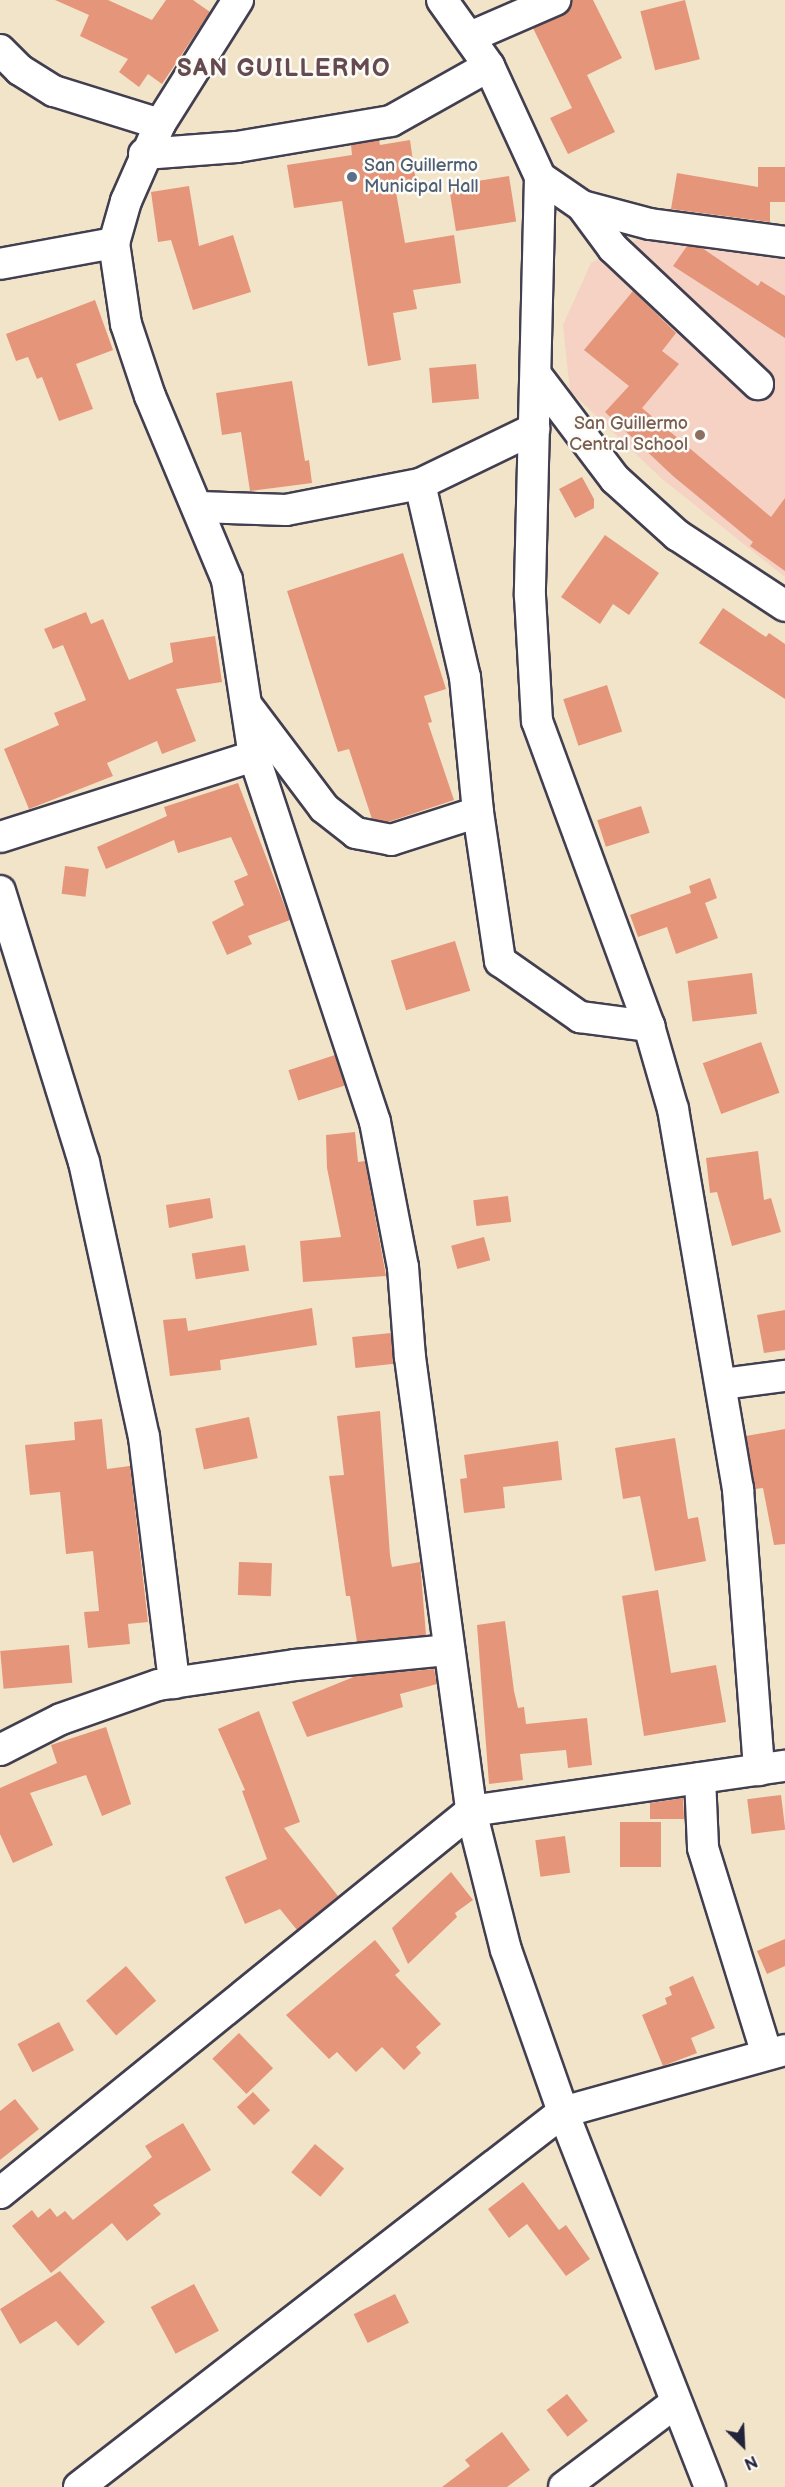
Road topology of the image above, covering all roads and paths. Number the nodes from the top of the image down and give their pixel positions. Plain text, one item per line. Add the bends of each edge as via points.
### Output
1 (238, 0) edge
2 (442, 0) edge
3 (555, 0) edge
4 (470, 37) junction
5 (0, 50) edge
6 (489, 66) junction
7 (160, 124) junction
8 (144, 154) junction
9 (540, 177) junction
10 (582, 206) junction
11 (785, 242) edge
12 (114, 243) junction
13 (0, 264) edge
14 (537, 376) junction
15 (758, 384) dead end
16 (534, 429) junction
17 (420, 484) junction
18 (199, 507) junction
19 (785, 606) edge
20 (246, 705) junction
21 (254, 756) junction
22 (478, 812) junction
23 (0, 837) edge
24 (0, 891) edge
25 (649, 1026) junction
26 (785, 1376) edge
27 (723, 1384) junction
28 (449, 1650) junction
29 (174, 1683) junction
30 (0, 1750) edge
31 (772, 1768) edge
32 (700, 1778) junction
33 (471, 1811) junction
34 (776, 2051) edge
35 (563, 2112) junction
36 (0, 2193) edge
37 (675, 2403) junction
38 (80, 2487) edge
39 (564, 2487) edge
40 (710, 2487) edge

1 - 7 street
2 - 4 street
3 - 4 street
4 - 6 street
5 - 7 street via 20,70 54,91
6 - 8 street via 391,121 237,147
6 - 9 street
7 - 8 street
8 - 12 street
9 - 10 street
9 - 14 street
10 - 11 street via 650,224
10 - 15 street via 613,248
12 - 13 street
12 - 18 street via 126,324 150,396
14 - 16 street
14 - 19 street via 615,479 677,535
16 - 17 street
16 - 25 street via 530,596 537,721
17 - 18 street via 286,510
17 - 22 street via 465,677
18 - 20 street via 227,580
20 - 21 street
20 - 22 street via 324,808 356,833 392,840
21 - 23 street
21 - 28 street via 375,1122 403,1267 410,1358
22 - 25 street via 500,961 580,1017
24 - 29 street via 89,1185 144,1437
25 - 27 street via 673,1109
26 - 27 street
27 - 31 street
28 - 29 street via 295,1665
28 - 33 street
29 - 30 street via 61,1719
31 - 32 street
32 - 33 street
32 - 34 street via 703,1848
33 - 35 street via 506,1950
33 - 36 street
34 - 35 street
35 - 37 street
35 - 38 street
37 - 39 street
37 - 40 street

